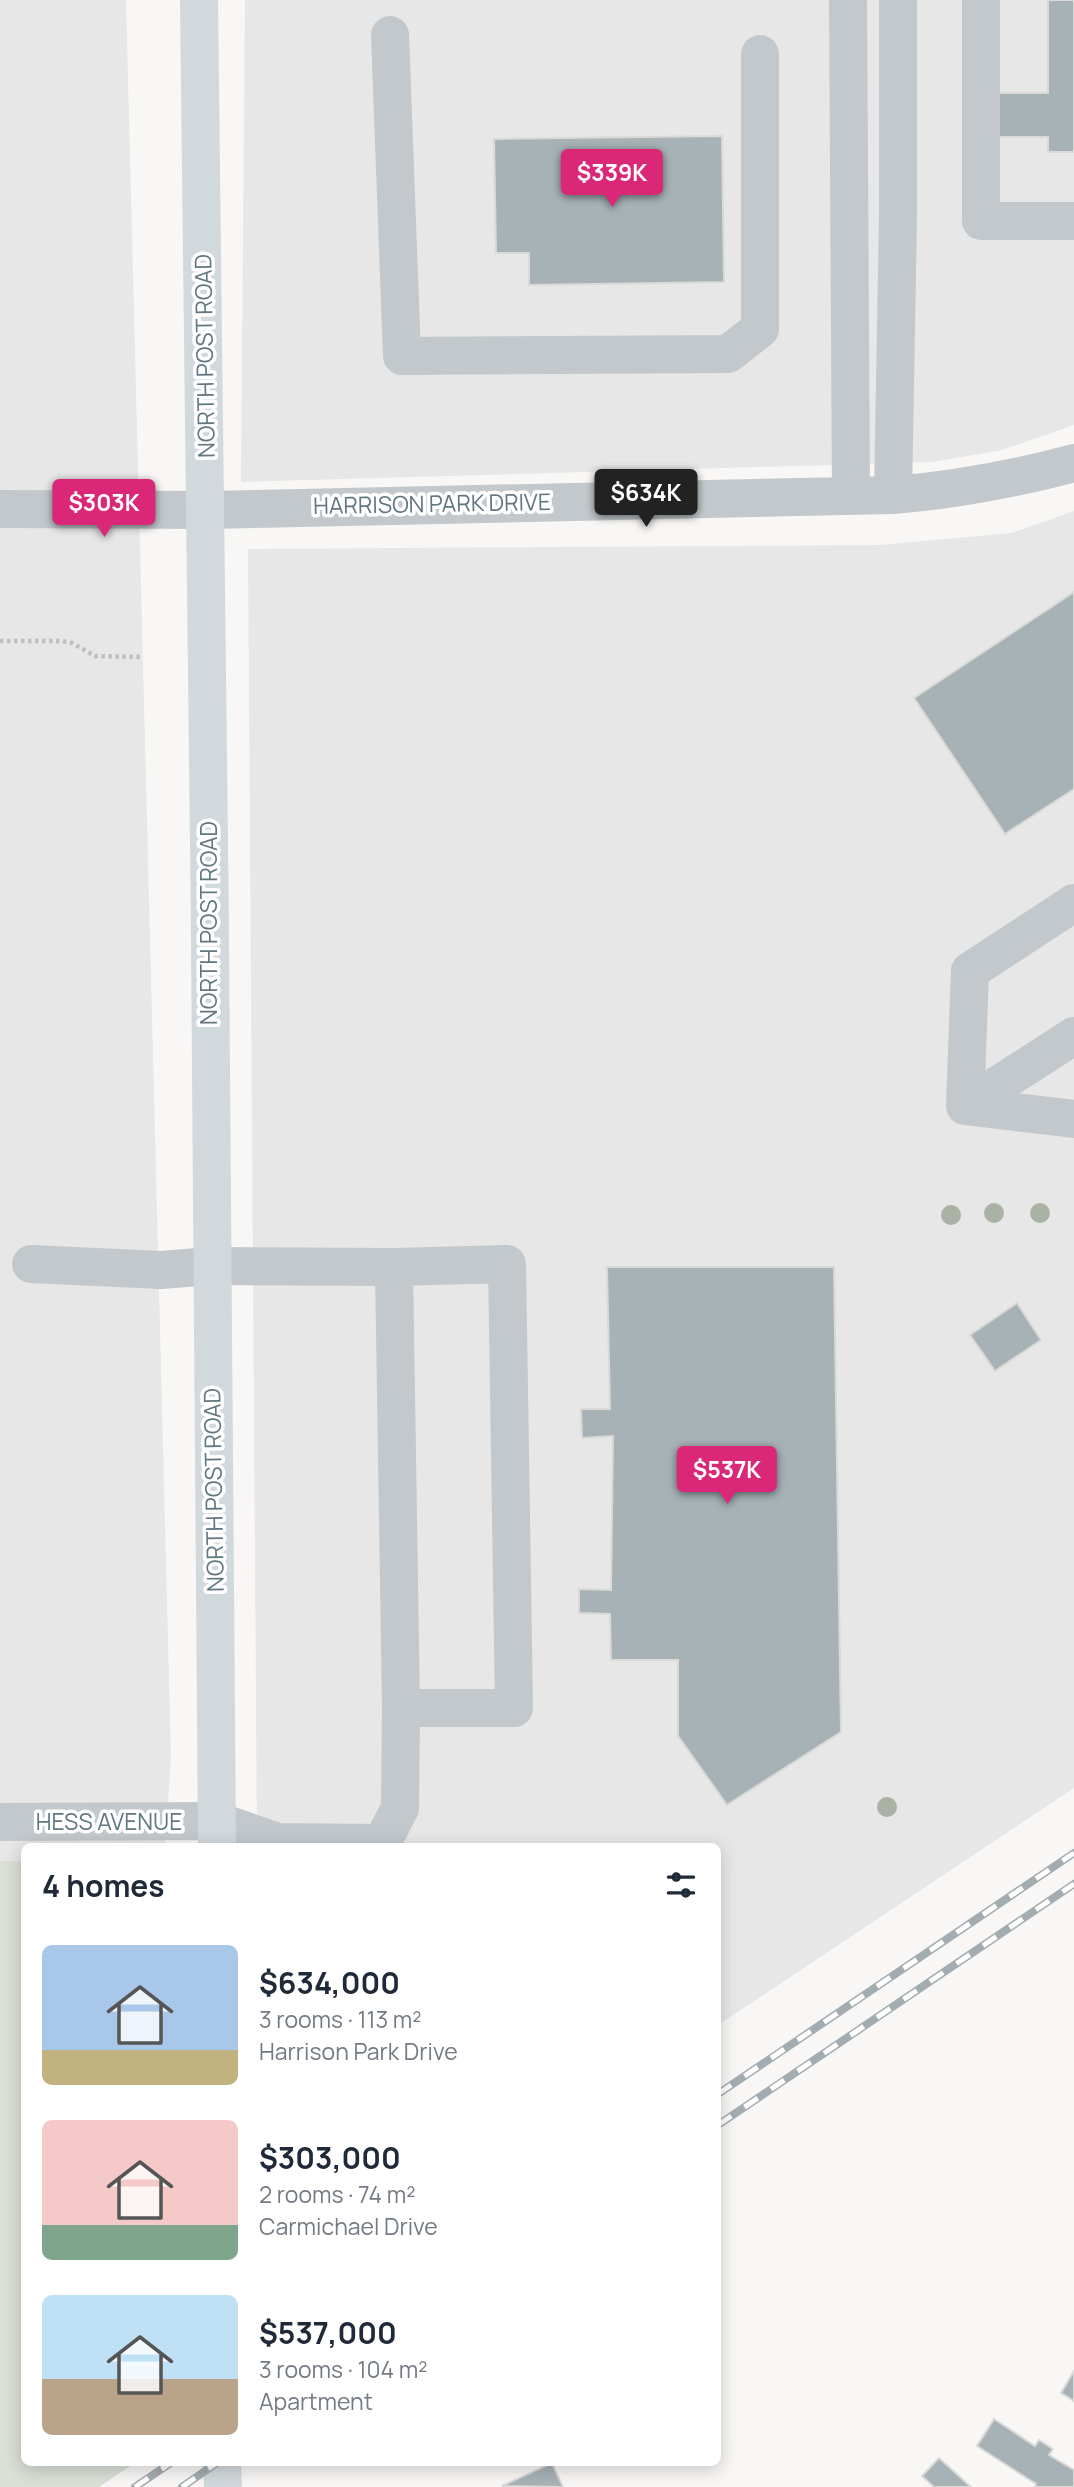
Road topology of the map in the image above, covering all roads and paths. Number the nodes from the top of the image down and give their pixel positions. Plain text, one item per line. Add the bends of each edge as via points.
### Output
1 (199, 0) edge
2 (848, 0) edge
3 (898, 0) edge
4 (981, 0) edge
5 (390, 35) dead end
6 (760, 54) dead end
7 (1074, 221) edge
8 (1074, 463) edge
9 (851, 495) junction
10 (892, 495) junction
11 (0, 509) edge
12 (207, 510) junction
13 (0, 641) edge
14 (143, 657) dead end
15 (1074, 902) edge
16 (1074, 1036) edge
17 (965, 1105) junction
18 (1074, 1119) edge
19 (31, 1264) dead end
20 (211, 1266) junction
21 (394, 1266) junction
22 (401, 1708) junction
23 (0, 1822) edge
24 (217, 1834) edge
25 (222, 2466) edge
26 (223, 2487) edge

1 - 12 main road, NORTH POST ROAD
2 - 9 street
3 - 10 street
4 - 7 street via 981,221
5 - 6 street via 402,356 729,354 760,329
8 - 10 street, HARRISON PARK DRIVE via 1009,480
9 - 10 street, HARRISON PARK DRIVE
9 - 12 street, HARRISON PARK DRIVE
11 - 12 street, HARRISON PARK DRIVE
12 - 20 main road, NORTH POST ROAD
13 - 14 path via 62,641 95,656
15 - 17 street via 970,971
16 - 17 street
17 - 18 street
19 - 20 street via 161,1270
20 - 21 street
20 - 24 main road, NORTH POST ROAD
21 - 22 street
21 - 22 street via 508,1264 514,1708
22 - 24 street, HESS AVENUE via 400,1808 382,1843 278,1842
23 - 24 street, HESS AVENUE
25 - 26 main road

